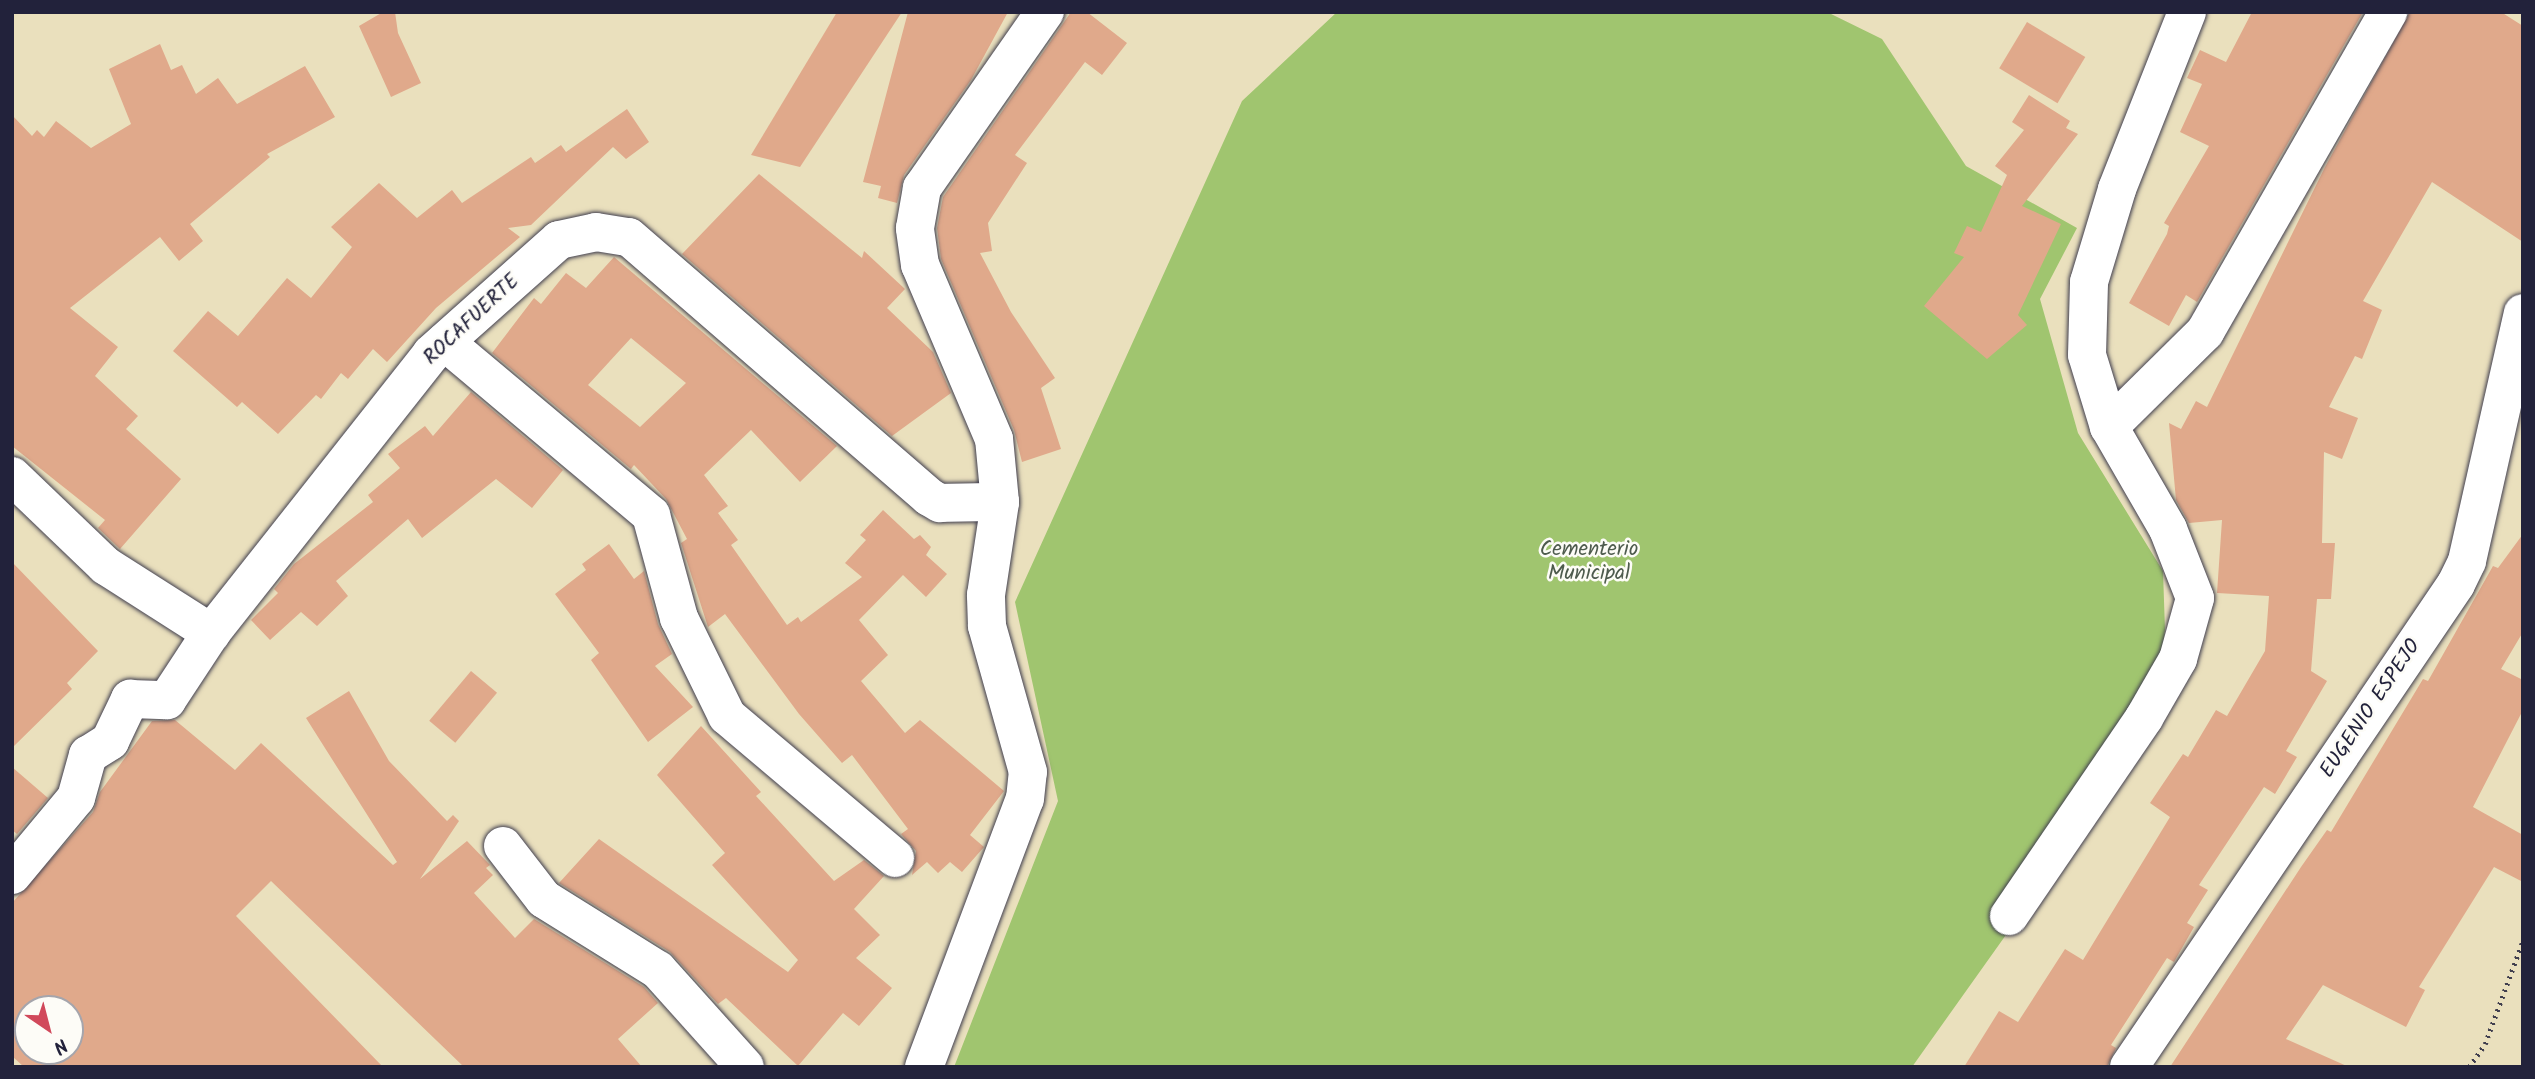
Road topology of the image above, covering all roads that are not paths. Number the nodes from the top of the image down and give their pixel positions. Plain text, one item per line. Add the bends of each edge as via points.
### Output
1 (1045, 12) edge
2 (2187, 12) edge
3 (2388, 12) edge
4 (2523, 313) edge
5 (445, 342) junction
6 (2109, 427) junction
7 (12, 476) edge
8 (1000, 502) junction
9 (211, 633) junction
10 (503, 846) dead end
11 (895, 858) dead end
12 (12, 875) edge
13 (2009, 916) dead end
14 (745, 1067) edge
15 (924, 1067) edge
16 (2129, 1067) edge

1 - 8 street via 922,188 915,228 920,265 994,439
2 - 6 street via 2117,189 2088,282 2087,355
3 - 6 street via 2205,332
4 - 16 street, EUGENIO ESPEJO via 2467,561 2456,584
5 - 8 street, ROCAFUERTE via 559,240 596,233 629,237 929,497 940,503
5 - 9 street, ROCAFUERTE
5 - 11 street via 651,515 679,618 727,716
6 - 13 street via 2168,529 2195,598 2178,659 2144,718
7 - 9 street via 106,566
8 - 15 street via 986,594 987,626 1023,743 1028,772 1025,799
9 - 12 street, ROCAFUERTE via 167,699 130,699 110,741 88,755 76,798
10 - 14 street via 544,899 658,970

